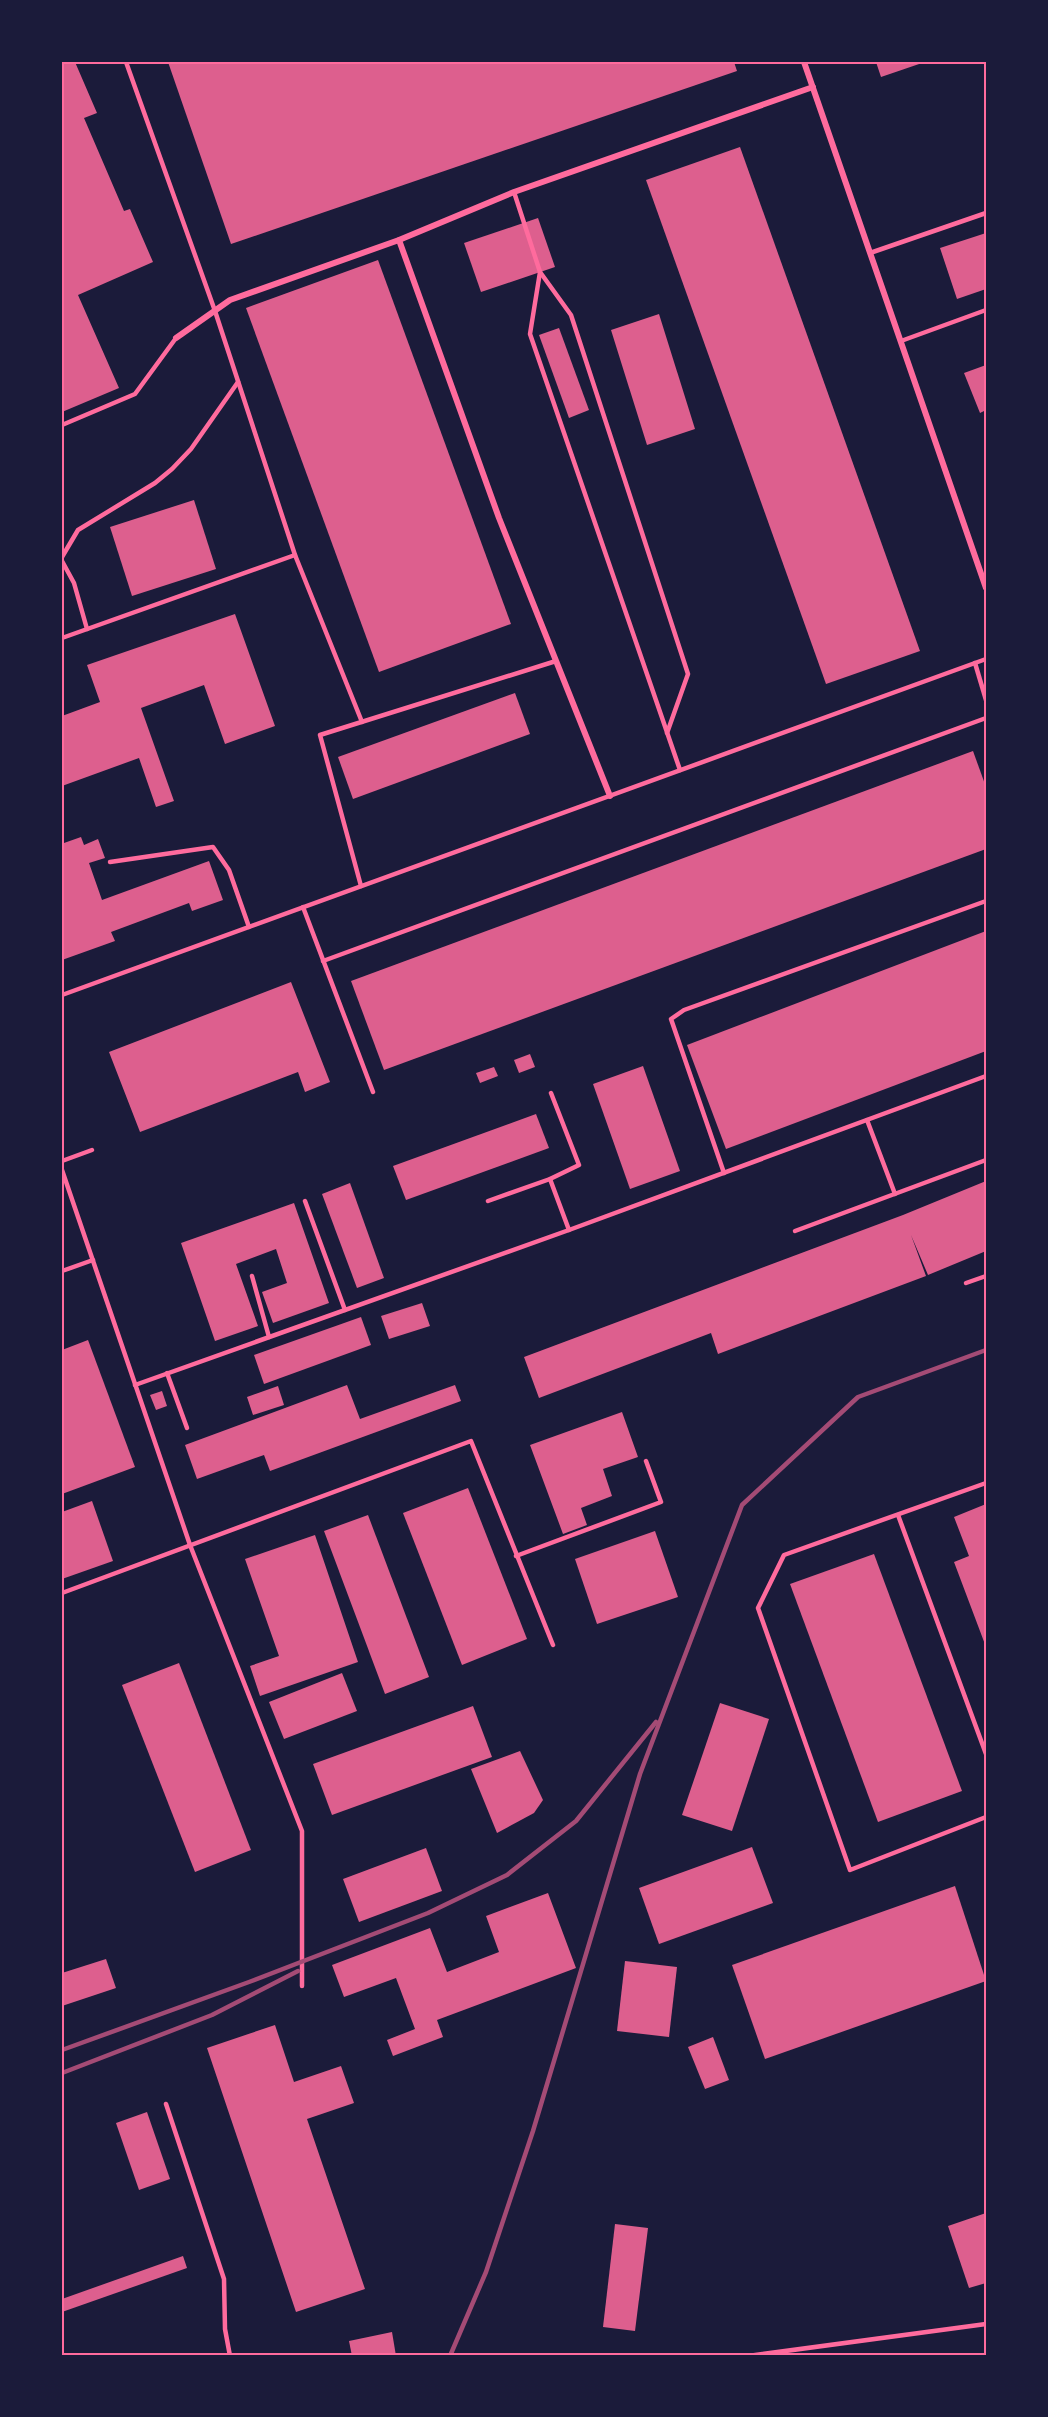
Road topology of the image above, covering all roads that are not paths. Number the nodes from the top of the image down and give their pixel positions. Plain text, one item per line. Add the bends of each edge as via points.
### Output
1 (126, 62) edge
2 (804, 62) edge
3 (813, 87) junction
4 (514, 192) junction
5 (987, 213) edge
6 (399, 240) junction
7 (870, 253) junction
8 (540, 272) junction
9 (987, 310) edge
10 (214, 311) junction
11 (176, 338) joint
12 (901, 341) junction
13 (238, 382) junction
14 (62, 425) edge
15 (295, 555) junction
16 (62, 559) edge
17 (987, 588) edge
18 (87, 629) junction
19 (62, 638) edge
20 (987, 659) edge
21 (556, 661) junction
22 (975, 663) junction
23 (987, 700) edge
24 (987, 718) edge
25 (362, 722) junction
26 (667, 733) junction
27 (680, 770) junction
28 (610, 796) junction
29 (110, 862) dead end
30 (361, 886) junction
31 (987, 902) edge
32 (303, 907) junction
33 (249, 927) junction
34 (323, 961) junction
35 (62, 995) edge
36 (987, 1076) edge
37 (373, 1092) dead end
38 (551, 1093) dead end
39 (867, 1120) junction
40 (92, 1150) dead end
41 (62, 1161) edge
42 (987, 1161) edge
43 (62, 1170) edge
44 (723, 1173) junction
45 (550, 1179) junction
46 (895, 1194) junction
47 (305, 1201) dead end
48 (488, 1201) dead end
49 (569, 1230) junction
50 (795, 1231) dead end
51 (93, 1260) junction
52 (62, 1271) edge
53 (252, 1276) dead end
54 (987, 1276) edge
55 (966, 1283) dead end
56 (345, 1310) junction
57 (270, 1337) junction
58 (167, 1373) junction
59 (135, 1385) junction
60 (187, 1428) dead end
61 (646, 1461) dead end
62 (987, 1483) edge
63 (898, 1515) junction
64 (190, 1545) junction
65 (516, 1556) junction
66 (62, 1593) edge
67 (554, 1644) dead end
68 (987, 1754) edge
69 (987, 1817) edge
70 (302, 1986) dead end
71 (166, 2104) dead end
72 (987, 2324) edge
73 (230, 2355) edge
74 (748, 2355) edge

1 - 10 lane
2 - 3 street
3 - 4 street
3 - 7 street
4 - 6 street
4 - 8 lane
5 - 7 lane
6 - 10 street via 230,300
6 - 21 street via 499,518
7 - 12 street
8 - 26 lane via 530,334
8 - 26 lane via 571,315 688,674
9 - 12 lane
10 - 11 street
10 - 13 lane
11 - 14 lane via 135,394
12 - 17 street
13 - 15 lane
13 - 16 lane via 172,470 78,530
15 - 18 lane
15 - 25 lane
16 - 18 lane via 74,583
18 - 19 lane
20 - 22 lane
21 - 25 lane
21 - 28 street
22 - 23 lane
22 - 27 lane
24 - 34 lane
25 - 30 lane via 320,735
26 - 27 lane
27 - 28 lane
28 - 30 lane
29 - 33 lane via 213,847 229,870
30 - 32 lane
31 - 44 lane via 684,1010 671,1019
32 - 33 lane
32 - 34 lane
33 - 35 lane
34 - 37 lane
36 - 39 lane
38 - 45 lane via 579,1165
39 - 44 lane
39 - 46 lane
40 - 41 lane
42 - 46 lane
43 - 51 lane
44 - 49 lane
45 - 48 lane
45 - 49 lane
46 - 50 lane
47 - 56 lane
49 - 56 lane
51 - 52 lane
51 - 59 lane
53 - 57 lane
54 - 55 lane
56 - 57 lane
57 - 58 lane
58 - 59 lane
58 - 60 lane
59 - 64 lane
61 - 65 lane via 661,1502
62 - 63 lane
63 - 68 lane
63 - 69 lane via 784,1555 758,1608 850,1870
64 - 65 lane via 471,1441
64 - 66 lane
64 - 70 lane via 302,1831
65 - 67 lane
71 - 73 lane via 224,2279
72 - 74 lane

